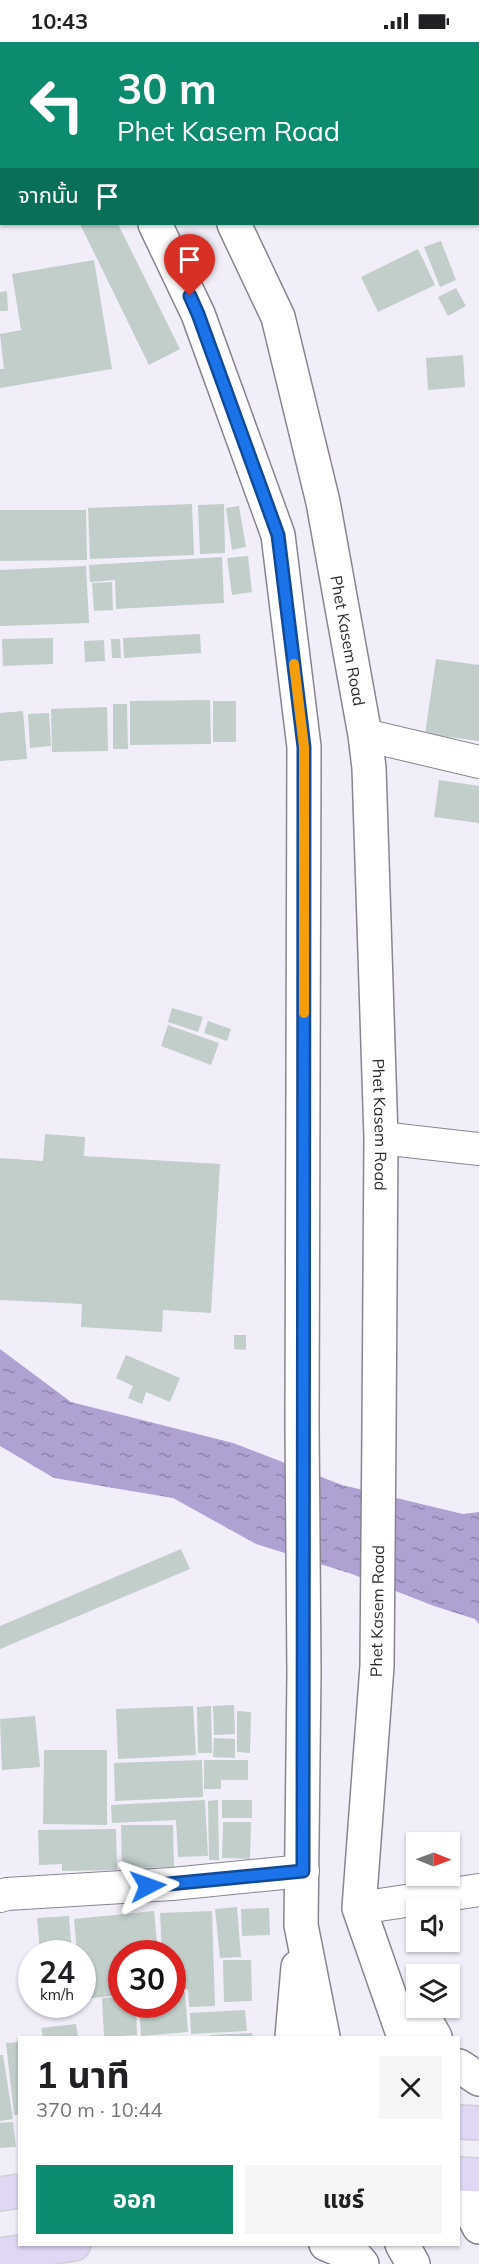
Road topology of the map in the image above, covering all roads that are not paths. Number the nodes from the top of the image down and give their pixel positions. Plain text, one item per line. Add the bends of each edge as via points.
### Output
1 (155, 225) edge
2 (234, 225) edge
3 (365, 735) junction
4 (479, 762) edge
5 (381, 1138) junction
6 (479, 1149) edge
7 (303, 1871) junction
8 (479, 1890) edge
9 (1, 1898) edge
10 (359, 1908) junction
11 (301, 1925) junction
12 (406, 1987) edge
13 (424, 2018) edge
14 (292, 2036) edge
15 (323, 2036) edge
16 (404, 2036) edge
17 (434, 2036) edge
18 (460, 2067) edge
19 (479, 2079) edge
20 (460, 2122) edge
21 (479, 2123) edge
22 (460, 2174) edge
23 (479, 2175) edge
24 (460, 2190) edge
25 (18, 2191) edge
26 (0, 2194) edge
27 (479, 2227) edge
28 (59, 2246) edge
29 (73, 2246) edge
30 (331, 2246) edge
31 (403, 2246) edge
32 (0, 2255) edge
33 (78, 2264) edge
34 (362, 2264) edge
35 (413, 2264) edge

1 - 7 main road via 198,314 278,535 304,747
2 - 3 main road, Phet Kasem Road via 278,317 322,502
3 - 4 street
3 - 5 main road, Phet Kasem Road
5 - 6 street
5 - 10 main road, Phet Kasem Road via 377,1666
7 - 9 street via 7,1894
7 - 11 main road
8 - 10 street
10 - 12 main road
10 - 16 main road, Phet Kasem Road
11 - 14 main road
11 - 15 main road
13 - 17 main road
18 - 19 main road
20 - 21 main road
22 - 23 main road
24 - 27 main road
25 - 26 main road
28 - 32 main road
29 - 33 street
30 - 34 main road via 355,2256
31 - 35 main road

